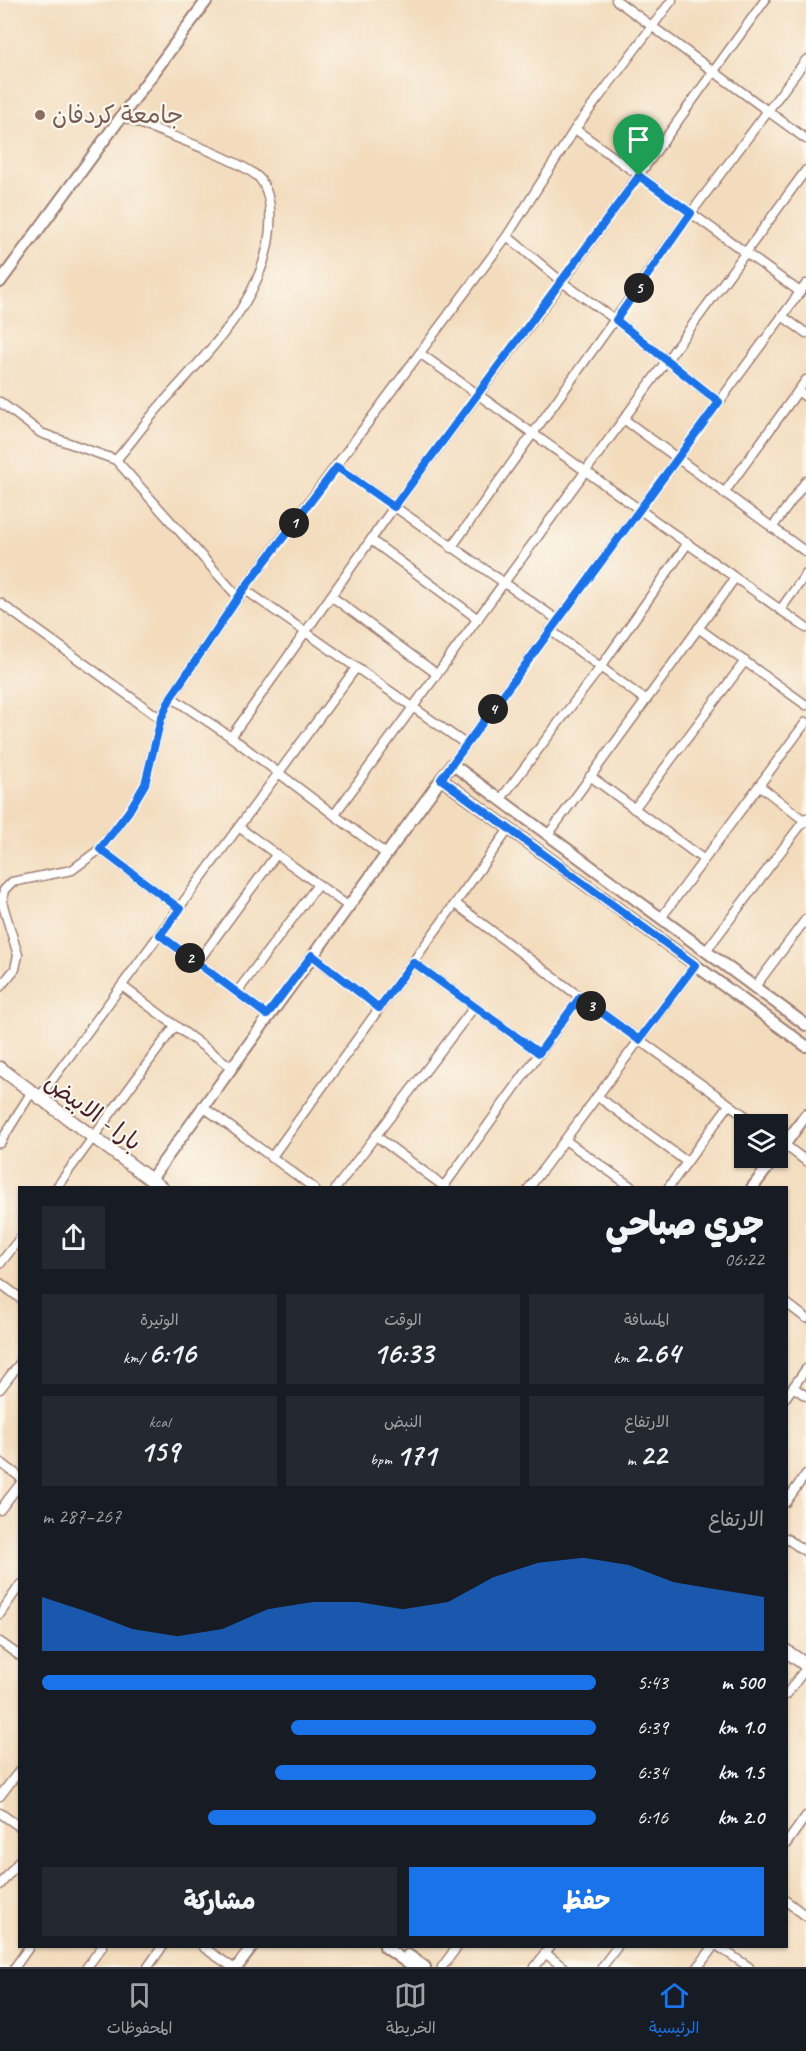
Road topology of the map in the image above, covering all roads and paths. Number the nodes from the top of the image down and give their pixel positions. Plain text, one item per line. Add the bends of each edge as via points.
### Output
1 (207, 0) edge
2 (618, 0) edge
3 (672, 0) edge
4 (765, 0) edge
5 (652, 26) junction
6 (806, 60) edge
7 (714, 72) junction
8 (768, 111) junction
9 (123, 117) junction
10 (575, 129) junction
11 (806, 139) edge
12 (806, 170) edge
13 (639, 176) junction
14 (691, 213) junction
15 (507, 236) junction
16 (745, 252) junction
17 (0, 282) edge
18 (562, 282) junction
19 (803, 288) edge
20 (782, 316) junction
21 (616, 320) junction
22 (806, 333) edge
23 (421, 354) junction
24 (664, 361) junction
25 (806, 380) edge
26 (798, 391) junction
27 (479, 395) junction
28 (806, 397) edge
29 (0, 402) edge
30 (719, 402) junction
31 (625, 420) junction
32 (533, 435) junction
33 (676, 458) junction
34 (116, 460) junction
35 (337, 467) junction
36 (588, 471) junction
37 (806, 481) edge
38 (724, 493) junction
39 (394, 507) junction
40 (640, 507) junction
41 (772, 528) junction
42 (370, 540) junction
43 (688, 543) junction
44 (452, 548) junction
45 (806, 552) edge
46 (806, 574) edge
47 (735, 578) junction
48 (504, 583) junction
49 (244, 589) junction
50 (331, 596) junction
51 (238, 598) junction
52 (0, 603) edge
53 (780, 610) junction
54 (478, 619) junction
55 (558, 620) junction
56 (698, 628) junction
57 (806, 628) edge
58 (305, 630) junction
59 (550, 630) junction
60 (745, 662) junction
61 (356, 668) junction
62 (600, 668) junction
63 (437, 674) junction
64 (171, 697) junction
65 (644, 699) junction
66 (806, 705) edge
67 (412, 708) junction
68 (161, 719) junction
69 (806, 722) edge
70 (231, 737) junction
71 (466, 745) junction
72 (453, 764) junction
73 (280, 773) junction
74 (590, 777) junction
75 (441, 779) junction
76 (760, 786) junction
77 (500, 800) junction
78 (634, 810) junction
79 (334, 815) junction
80 (805, 820) edge
81 (240, 828) junction
82 (509, 829) junction
83 (548, 835) junction
84 (100, 849) junction
85 (386, 854) junction
86 (276, 855) junction
87 (703, 859) junction
88 (317, 886) junction
89 (456, 904) junction
90 (348, 906) junction
91 (180, 909) junction
92 (661, 918) junction
93 (806, 919) edge
94 (160, 935) junction
95 (706, 951) junction
96 (312, 955) junction
97 (413, 962) junction
98 (197, 963) junction
99 (695, 965) junction
100 (122, 986) junction
101 (0, 987) edge
102 (754, 988) junction
103 (237, 993) junction
104 (580, 997) junction
105 (474, 1006) junction
106 (379, 1008) junction
107 (267, 1015) junction
108 (806, 1024) edge
109 (175, 1026) junction
110 (639, 1040) junction
111 (806, 1046) edge
112 (539, 1053) junction
113 (0, 1068) edge
114 (231, 1068) junction
115 (35, 1096) junction
116 (597, 1096) junction
117 (729, 1105) junction
118 (202, 1106) junction
119 (742, 1114) edge
120 (806, 1115) edge
121 (788, 1134) edge
122 (376, 1136) junction
123 (93, 1137) junction
124 (565, 1140) junction
125 (0, 1143) edge
126 (788, 1147) edge
127 (271, 1158) junction
128 (806, 1161) edge
129 (687, 1162) junction
130 (767, 1168) edge
131 (148, 1184) edge
132 (57, 1186) edge
133 (311, 1186) edge
134 (338, 1186) edge
135 (444, 1186) edge
136 (446, 1186) edge
137 (530, 1186) edge
138 (630, 1186) edge
139 (669, 1186) edge
140 (754, 1186) edge
141 (18, 1241) edge
142 (0, 1264) edge
143 (0, 1283) edge
144 (18, 1296) edge
145 (788, 1304) edge
146 (806, 1318) edge
147 (18, 1366) edge
148 (806, 1369) edge
149 (793, 1387) junction
150 (0, 1389) edge
151 (788, 1393) edge
152 (806, 1396) edge
153 (0, 1462) edge
154 (806, 1474) edge
155 (18, 1476) edge
156 (18, 1487) edge
157 (788, 1499) edge
158 (0, 1510) edge
159 (788, 1539) edge
160 (806, 1551) edge
161 (18, 1589) edge
162 (0, 1614) edge
163 (0, 1642) edge
164 (788, 1653) edge
165 (18, 1655) edge
166 (806, 1667) edge
167 (788, 1692) edge
168 (18, 1773) edge
169 (0, 1796) edge
170 (0, 1813) edge
171 (806, 1816) edge
172 (18, 1826) edge
173 (788, 1841) edge
174 (18, 1862) edge
175 (0, 1885) edge
176 (788, 1902) edge
177 (806, 1916) edge
178 (28, 1948) edge
179 (101, 1948) edge
180 (161, 1948) edge
181 (204, 1948) edge
182 (251, 1948) edge
183 (386, 1948) edge
184 (399, 1948) edge
185 (456, 1948) edge
186 (616, 1948) edge
187 (712, 1948) edge
188 (720, 1948) edge
189 (547, 1950) edge
190 (15, 1967) edge
191 (87, 1967) edge
192 (148, 1967) edge
193 (232, 1967) edge
194 (237, 1967) edge
195 (413, 1967) edge
196 (425, 1967) edge
197 (442, 1967) edge
198 (535, 1967) edge
199 (563, 1967) edge
200 (602, 1967) edge
201 (698, 1967) edge
202 (748, 1967) edge

1 - 9 main road
2 - 5 street
3 - 5 street
4 - 7 street
5 - 7 street
5 - 10 street
6 - 8 street
7 - 8 street
7 - 13 street
8 - 11 street
8 - 14 street
9 - 17 main road
9 - 34 street via 242,166 260,179 271,217 269,247 246,301 226,331
10 - 13 street
10 - 15 street
12 - 16 street
13 - 14 street
13 - 18 street
14 - 16 street
14 - 21 street
15 - 18 street
15 - 23 street
16 - 19 street
16 - 24 street
18 - 21 street
18 - 27 street
19 - 20 street
20 - 22 street
20 - 30 street
21 - 24 street
21 - 32 street
23 - 27 street
23 - 35 street
24 - 30 street
24 - 31 street
25 - 26 street
26 - 28 street
26 - 38 street
27 - 32 street
27 - 39 street
29 - 34 street via 60,443
30 - 33 street
31 - 33 street
31 - 36 street
32 - 36 street
32 - 44 street
33 - 38 street
33 - 40 street
34 - 51 street
35 - 39 street
35 - 49 street
36 - 40 street
36 - 48 street
37 - 41 street
38 - 41 street
39 - 42 street
39 - 44 street
40 - 43 street
40 - 55 street
41 - 45 street
42 - 50 street
42 - 54 street
43 - 47 street
43 - 62 street
44 - 48 street
46 - 53 street
47 - 53 street
47 - 56 street
48 - 54 street
48 - 55 street
49 - 51 street
49 - 58 street
50 - 58 street
50 - 63 street
51 - 64 street
52 - 68 street
53 - 57 street
54 - 63 street
55 - 59 street
56 - 60 street
56 - 65 street
58 - 61 street
58 - 70 street
59 - 62 street
59 - 71 street
60 - 66 street
60 - 78 street
61 - 67 street
61 - 73 street
62 - 65 street
62 - 77 street
63 - 67 street
64 - 68 street
64 - 70 street
65 - 74 street
67 - 71 street
67 - 79 street
68 - 84 street via 145,784
69 - 76 street
70 - 73 street
71 - 72 street
72 - 75 main road
72 - 77 main road
73 - 79 street
73 - 81 street
74 - 78 street
74 - 83 street
75 - 82 main road
75 - 85 main road
76 - 80 street
76 - 87 street
77 - 83 main road
78 - 87 street
79 - 85 street
80 - 95 street
81 - 86 street
81 - 91 street
82 - 89 street
82 - 99 main road
83 - 92 main road
84 - 91 street
84 - 101 street via 72,870 12,882 4,890 2,902 18,955 15,969
85 - 90 main road
86 - 88 street
86 - 98 street
87 - 92 street
88 - 90 street
88 - 103 street
89 - 97 street
89 - 104 street
90 - 96 main road
91 - 94 street
92 - 95 main road
93 - 102 street
94 - 98 street
94 - 100 street
95 - 102 main road
96 - 106 street
96 - 107 main road
97 - 105 street
97 - 106 street
98 - 103 street
99 - 110 street
99 - 111 main road
100 - 109 street
100 - 115 street
102 - 108 main road
103 - 107 street
104 - 110 street
104 - 112 street
105 - 112 street
105 - 122 street
106 - 127 street
107 - 114 main road
109 - 114 street
109 - 123 street
110 - 116 street
110 - 117 street
112 - 136 street
113 - 115 main road, بارا - الابيض
114 - 118 main road
115 - 123 main road, بارا - الابيض
115 - 125 street
116 - 124 street
116 - 129 street
117 - 119 street
117 - 129 street
118 - 127 street
118 - 131 main road
120 - 121 main road
122 - 134 street
122 - 135 street
123 - 131 main road, بارا - الابيض
123 - 132 street
124 - 137 street
124 - 138 street
126 - 128 street
127 - 133 street
129 - 139 street
130 - 140 main road
141 - 142 street
143 - 144 street
145 - 146 street
147 - 150 street
148 - 149 street
149 - 151 street
149 - 152 street
153 - 155 street
154 - 157 street
156 - 158 street
159 - 160 street
161 - 162 street
163 - 165 street
164 - 166 main road
166 - 167 street
168 - 169 street
170 - 172 street
171 - 173 street
174 - 175 street
176 - 177 street
178 - 190 street
179 - 191 street
180 - 192 street
181 - 193 street
182 - 194 main road
183 - 195 main road
184 - 196 main road
185 - 197 street
186 - 200 street
187 - 201 street
188 - 202 street
189 - 198 street
189 - 199 street

